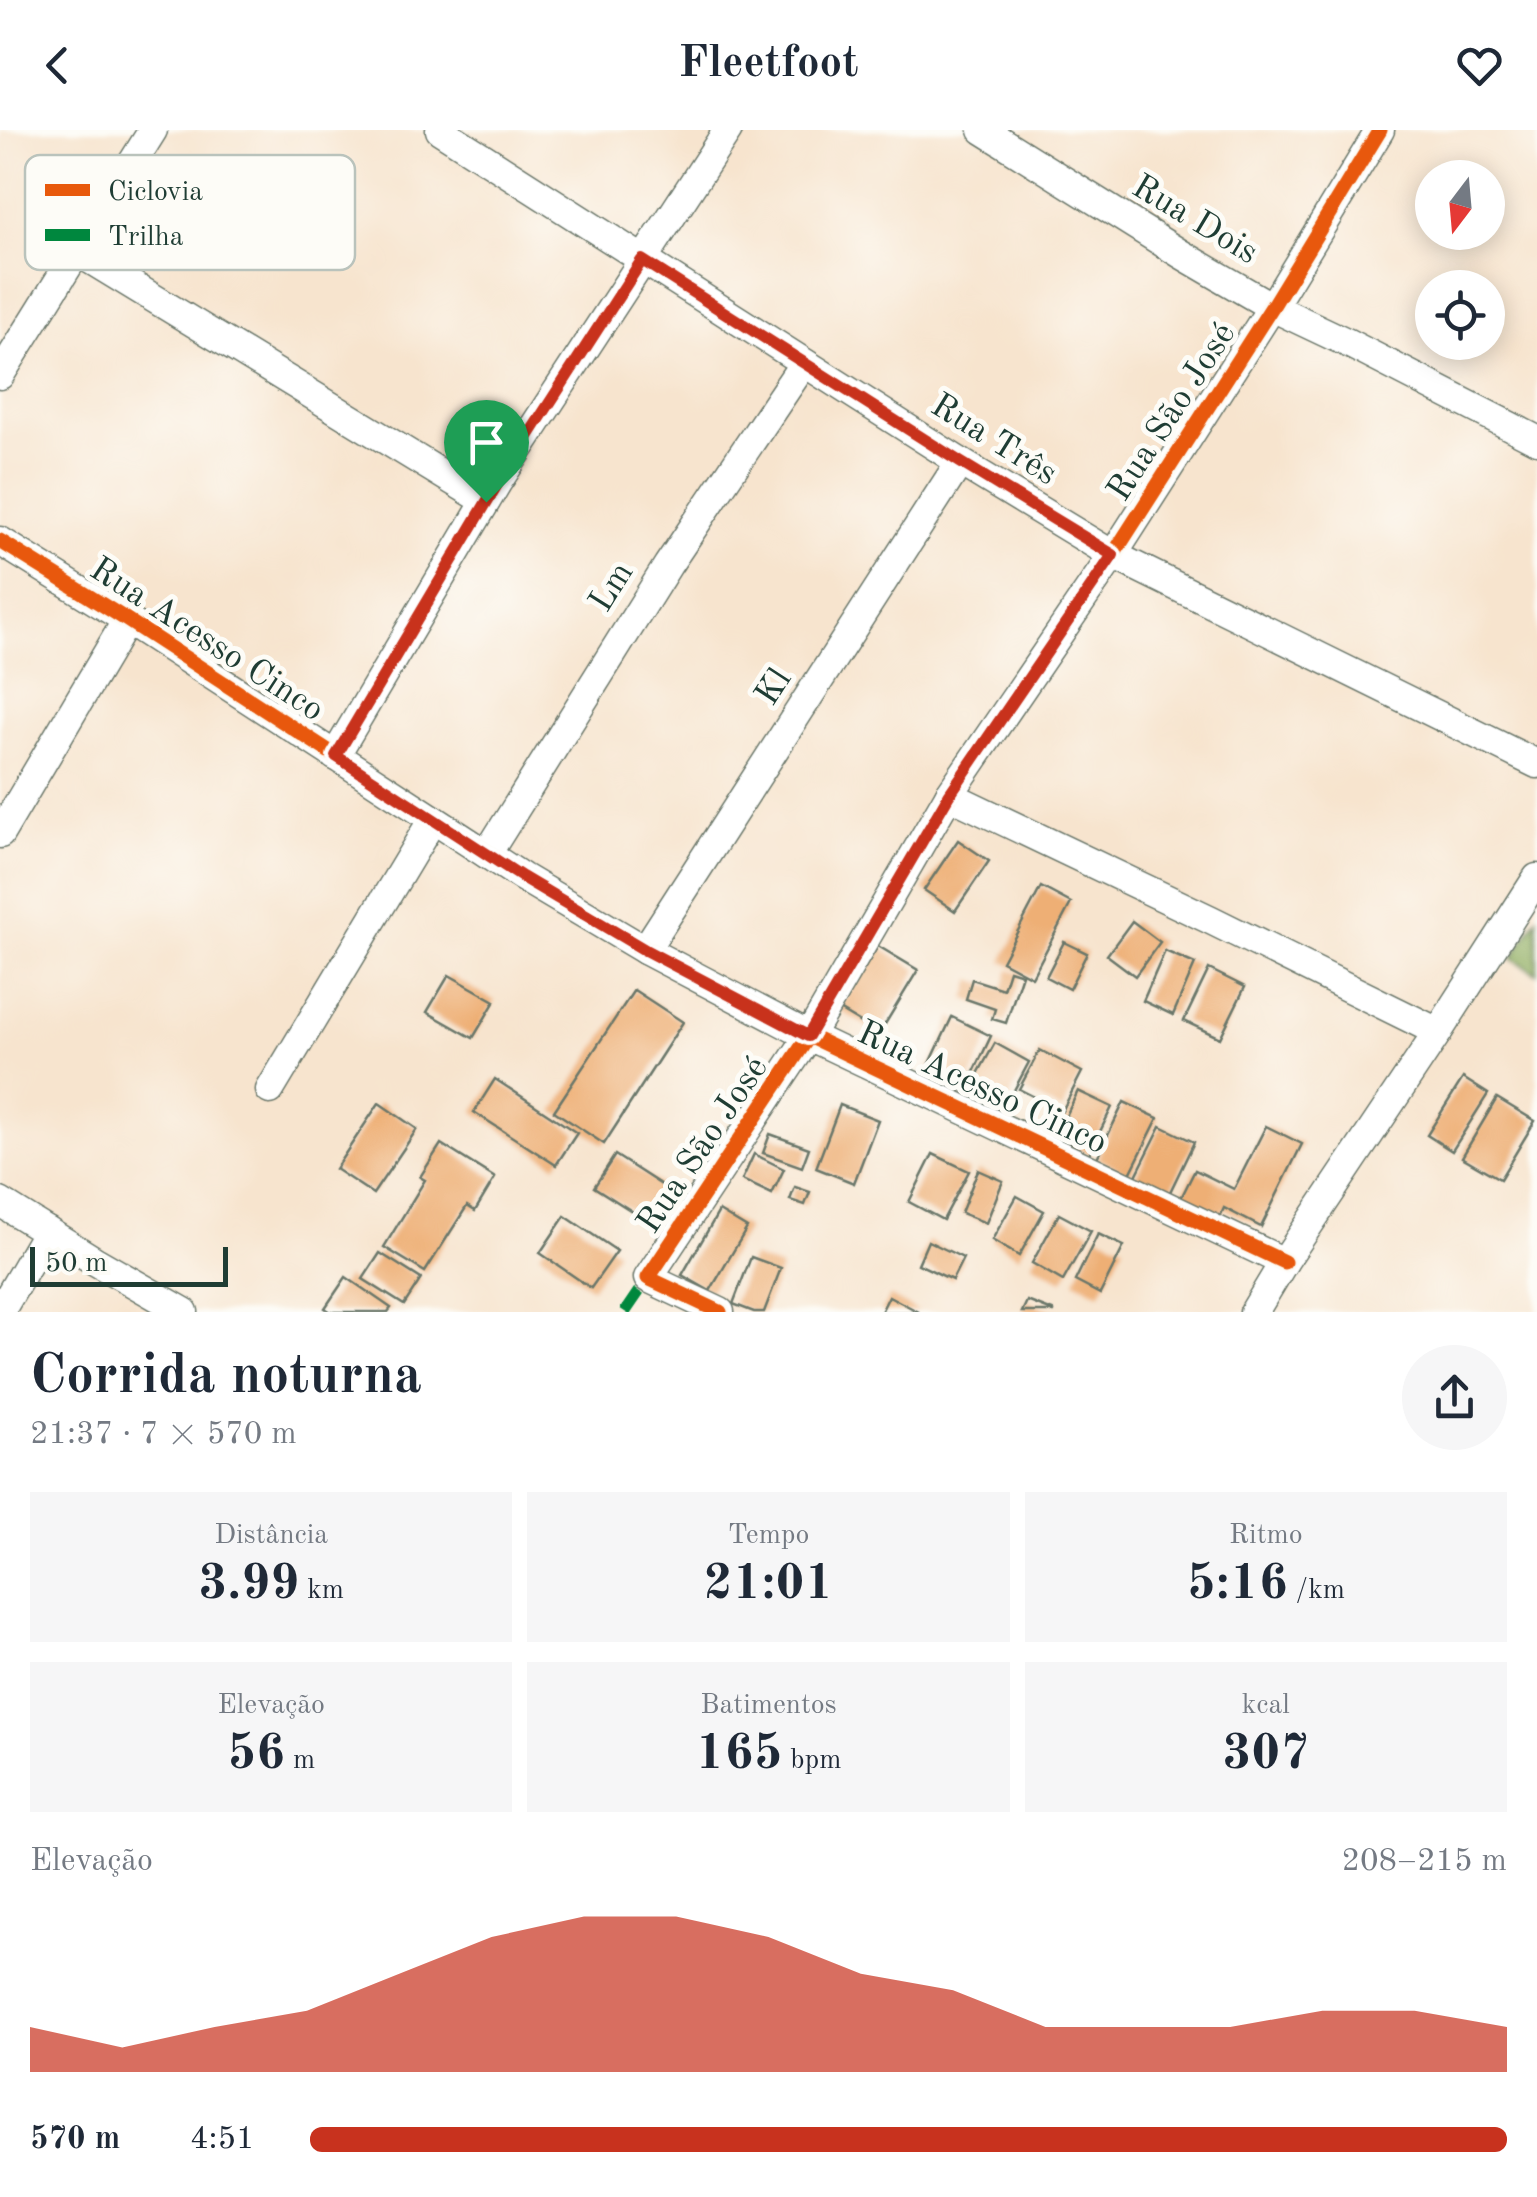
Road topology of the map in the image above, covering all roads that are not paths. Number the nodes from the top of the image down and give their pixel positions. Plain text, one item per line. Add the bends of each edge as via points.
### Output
1 (153, 130) edge
2 (440, 130) edge
3 (728, 130) edge
4 (983, 130) edge
5 (1380, 130) edge
6 (138, 155) edge
7 (642, 260) junction
8 (66, 270) edge
9 (107, 270) edge
10 (1272, 308) junction
11 (804, 363) junction
12 (0, 374) edge
13 (1537, 440) edge
14 (960, 462) junction
15 (486, 502) junction
16 (0, 541) edge
17 (1113, 555) junction
18 (127, 620) junction
19 (336, 756) junction
20 (1537, 764) edge
21 (949, 795) junction
22 (432, 819) junction
23 (0, 834) edge
24 (487, 854) junction
25 (1537, 878) edge
26 (645, 950) junction
27 (1438, 1032) junction
28 (808, 1036) junction
29 (270, 1090) dead end
30 (0, 1202) edge
31 (46, 1231) junction
32 (1284, 1262) junction
33 (0, 1312) edge
34 (184, 1312) edge
35 (720, 1312) edge
36 (1254, 1312) edge

1 - 6 street
2 - 7 street, Rua Três
3 - 7 street
4 - 10 street, Rua Dois
5 - 10 street, Rua São José
7 - 11 street, Rua Três
7 - 15 street
8 - 12 street
9 - 15 street
10 - 13 street, Rua Dois
10 - 17 street, Rua São José
11 - 14 street, Rua Três
11 - 24 street, Lm
14 - 17 street, Rua Três
14 - 26 street, Kl
15 - 19 street
16 - 18 street, Rua Acesso Cinco
17 - 20 street, Rua Três
17 - 21 street, Rua São José
18 - 19 street, Rua Acesso Cinco
18 - 23 street
19 - 22 street, Rua Acesso Cinco
21 - 27 street
21 - 28 street, Rua São José
22 - 24 street, Rua Acesso Cinco
22 - 29 street
24 - 26 street, Rua Acesso Cinco
25 - 27 street
26 - 28 street, Rua Acesso Cinco
27 - 32 street
28 - 32 street, Rua Acesso Cinco
28 - 35 street, Rua São José via 648,1278
30 - 31 street
31 - 33 street
31 - 34 street
32 - 36 street

